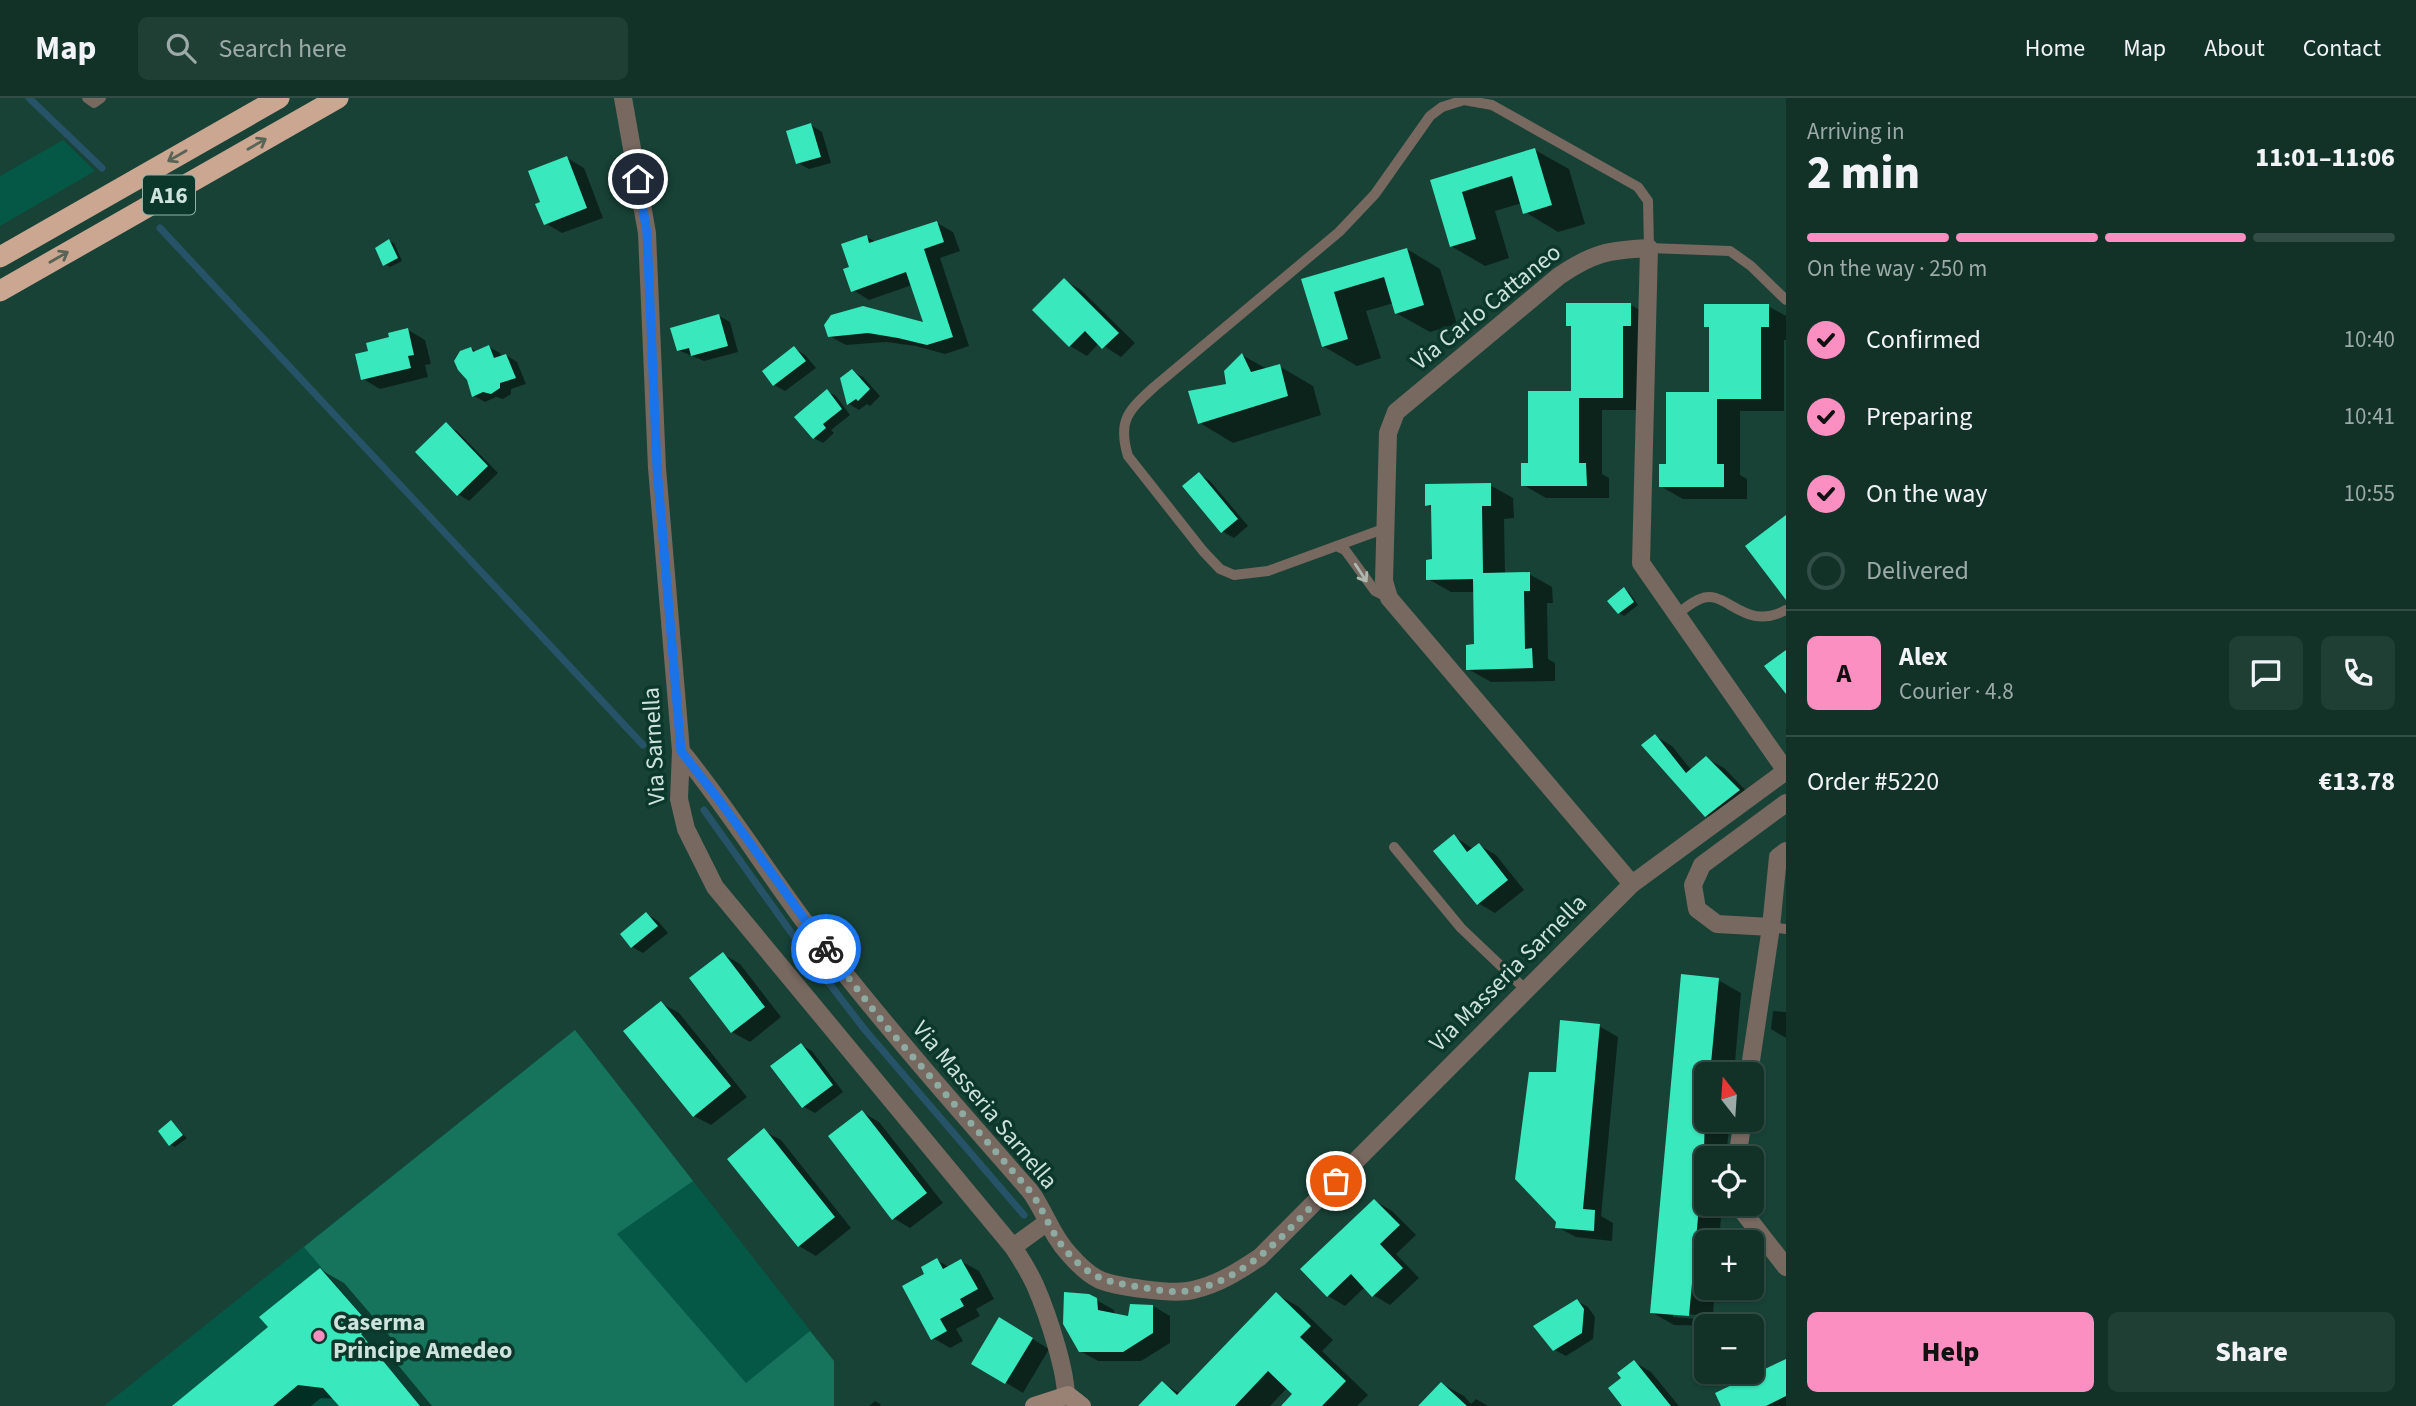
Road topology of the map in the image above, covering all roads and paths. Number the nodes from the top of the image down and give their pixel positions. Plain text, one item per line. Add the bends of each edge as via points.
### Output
1 (87, 98) edge
2 (101, 98) edge
3 (279, 98) edge
4 (338, 98) edge
5 (623, 98) edge
6 (1649, 248) junction
7 (0, 257) edge
8 (0, 291) edge
9 (1786, 300) edge
10 (1386, 528) junction
11 (1336, 546) junction
12 (1389, 598) junction
13 (1786, 610) edge
14 (1677, 614) junction
15 (681, 751) junction
16 (1786, 771) edge
17 (1786, 803) edge
18 (1394, 847) dead end
19 (1786, 851) edge
20 (1632, 884) junction
21 (1778, 928) edge
22 (1526, 990) junction
23 (1751, 1062) edge
24 (1746, 1216) edge
25 (1046, 1223) junction
26 (1013, 1247) junction
27 (1786, 1267) edge
28 (1072, 1402) edge
29 (1034, 1406) edge

1 - 2 lane via 94,103
3 -> 7 highway, A16
8 -> 4 highway, A16
5 - 15 street, Via Sarnella via 647,233 657,468
6 - 9 lane via 1730,251
6 - 10 street, Via Carlo Cattaneo via 1613,250 1581,261 1396,412 1388,433
6 - 11 lane via 1648,201 1638,187 1492,105 1464,100 1453,103 1430,116 1375,194 1339,232 1130,408 1124,424 1128,456 1220,569 1234,575 1268,571
6 - 14 street via 1641,563
10 - 11 lane
10 - 12 street, Via Carlo Cattaneo via 1384,581
11 -> 12 lane via 1345,550 1375,592
12 - 20 street
13 - 14 lane via 1754,617 1716,597 1701,598
14 - 16 street
15 - 25 street, Via Masseria Sarnella via 817,939 1030,1191
15 - 26 street, Via Sarnella via 679,799 686,828 715,887
16 - 20 street, Via Masseria Sarnella
17 - 21 street via 1702,865 1693,885 1697,909 1717,925
18 - 22 lane via 1461,928
19 - 21 street via 1777,857
20 - 22 street, Via Masseria Sarnella
21 - 23 street
22 - 25 street, Via Masseria Sarnella via 1261,1257 1230,1277 1191,1291 1167,1292 1097,1278 1068,1254
24 - 27 street
25 - 26 street
26 - 28 street, Via Sarnella via 1039,1294
28 - 29 street

